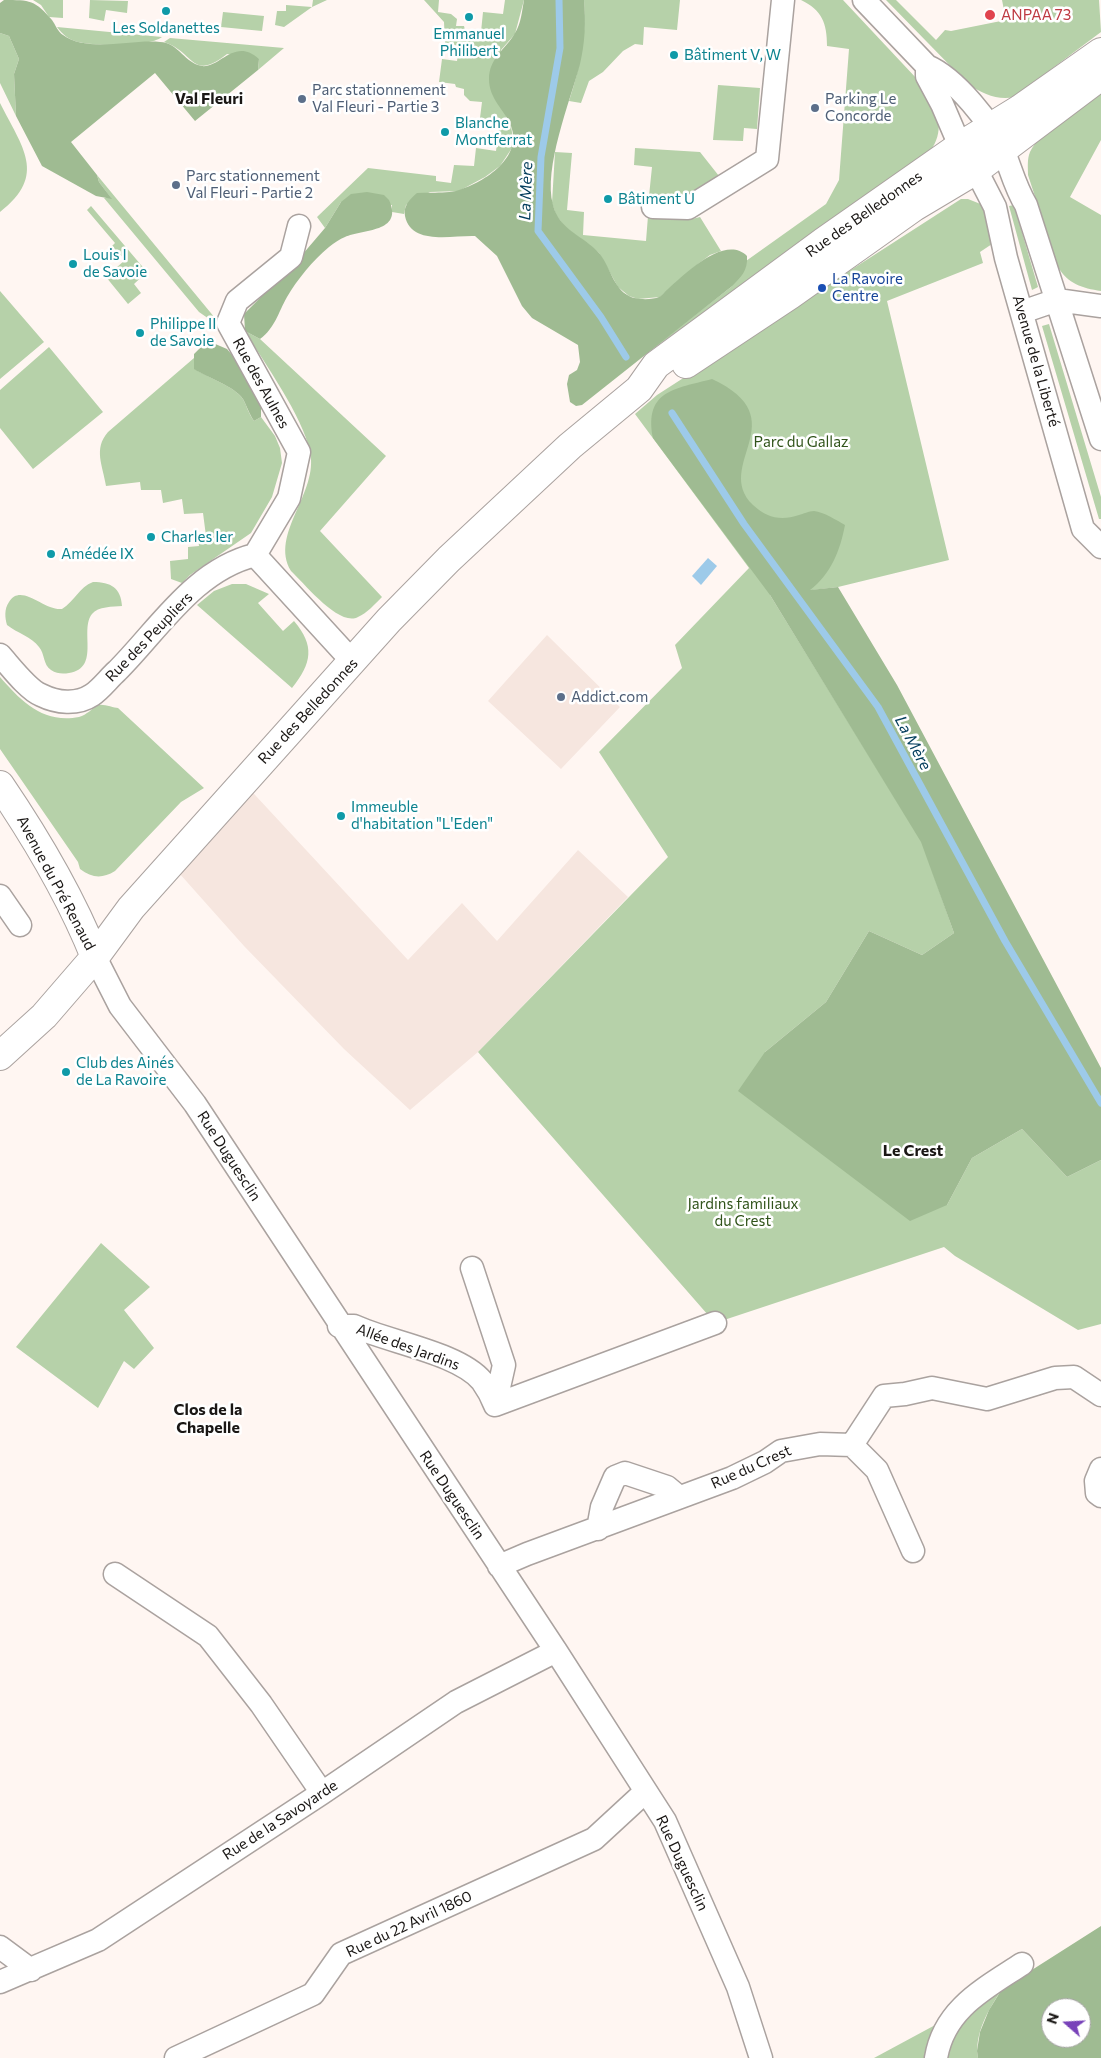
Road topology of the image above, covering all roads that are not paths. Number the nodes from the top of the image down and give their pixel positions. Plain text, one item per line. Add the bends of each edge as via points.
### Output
1 (783, 0) edge
2 (864, 0) edge
3 (1101, 52) edge
4 (927, 66) junction
5 (1101, 76) edge
6 (996, 138) junction
7 (960, 146) junction
8 (976, 170) junction
9 (653, 207) dead end
10 (299, 226) dead end
11 (1057, 300) junction
12 (1101, 306) edge
13 (1022, 312) junction
14 (639, 388) junction
15 (1101, 440) edge
16 (1101, 547) edge
17 (255, 555) junction
18 (0, 655) edge
19 (353, 662) junction
20 (0, 785) edge
21 (0, 896) edge
22 (20, 925) dead end
23 (95, 957) junction
24 (0, 1056) edge
25 (472, 1268) dead end
26 (715, 1323) dead end
27 (339, 1326) junction
28 (1101, 1395) edge
29 (495, 1405) junction
30 (852, 1445) junction
31 (1101, 1469) edge
32 (1101, 1496) edge
33 (679, 1498) junction
34 (598, 1528) junction
35 (913, 1551) dead end
36 (499, 1566) junction
37 (115, 1574) dead end
38 (556, 1651) junction
39 (645, 1792) junction
40 (322, 1793) junction
41 (0, 1947) edge
42 (1022, 1964) dead end
43 (31, 1970) junction
44 (0, 1982) edge
45 (176, 2058) edge
46 (761, 2058) edge
47 (936, 2058) edge

1 - 9 street via 767,159 688,208
2 - 4 street
3 - 6 main road, Rue des Belledonnes
4 - 6 street via 937,70 958,89
4 - 7 street, Avenue de la Liberté via 927,76
5 - 6 main road, Rue des Belledonnes
6 - 7 main road, Rue des Belledonnes
6 - 8 main road, Rue des Belledonnes
6 - 11 street via 1026,206
7 - 8 street, Avenue de la Liberté
7 - 14 main road, Rue des Belledonnes via 682,345 656,365
8 - 13 street, Avenue de la Liberté via 995,206
8 - 14 main road, Rue des Belledonnes via 914,207 658,384
10 - 17 street, Rue des Aulnes via 291,257 237,301 228,323 299,452 289,498
11 - 12 street
11 - 13 street
11 - 15 street
13 - 16 street, Avenue de la Liberté via 1083,529
14 - 19 main road, Rue des Belledonnes via 570,446 449,559
17 - 18 street, Rue des Peupliers via 235,560 181,599 145,643 92,695 75,702 60,702 39,695
17 - 19 street
19 - 23 main road, Rue des Belledonnes via 131,908
20 - 23 main road, Avenue du Pré Renaud via 69,901
21 - 22 street
23 - 24 main road, Rue des Belledonnes via 44,1016
23 - 27 street, Rue Duguesclin via 120,1006 195,1104
25 - 29 street via 504,1365
26 - 29 street
27 - 29 street, Allée des Jardins via 354,1326 441,1357 467,1370 481,1380
27 - 36 street, Rue Duguesclin
28 - 30 street via 1074,1378 1056,1378 987,1399 932,1388 884,1396
30 - 33 street, Rue du Crest via 820,1444 780,1451 732,1478
30 - 35 street via 877,1470
31 - 32 street via 1096,1481 1097,1493
33 - 34 street, Rue du Crest
33 - 34 street via 667,1486 625,1473 615,1477 602,1507
34 - 36 street, Rue du Crest
36 - 38 street, Rue Duguesclin
37 - 40 street via 208,1636 261,1704
38 - 39 street, Rue Duguesclin
38 - 40 street, Rue de la Savoyarde via 456,1702
39 - 45 street, Rue du 22 Avril 1860 via 594,1839 341,1954 313,1994
39 - 46 street, Rue Duguesclin via 665,1821 727,1961
40 - 43 street, Rue de la Savoyarde via 98,1940
41 - 43 street
42 - 47 street via 978,1993 950,2019 939,2041
43 - 44 street, Rue de la Savoyarde

